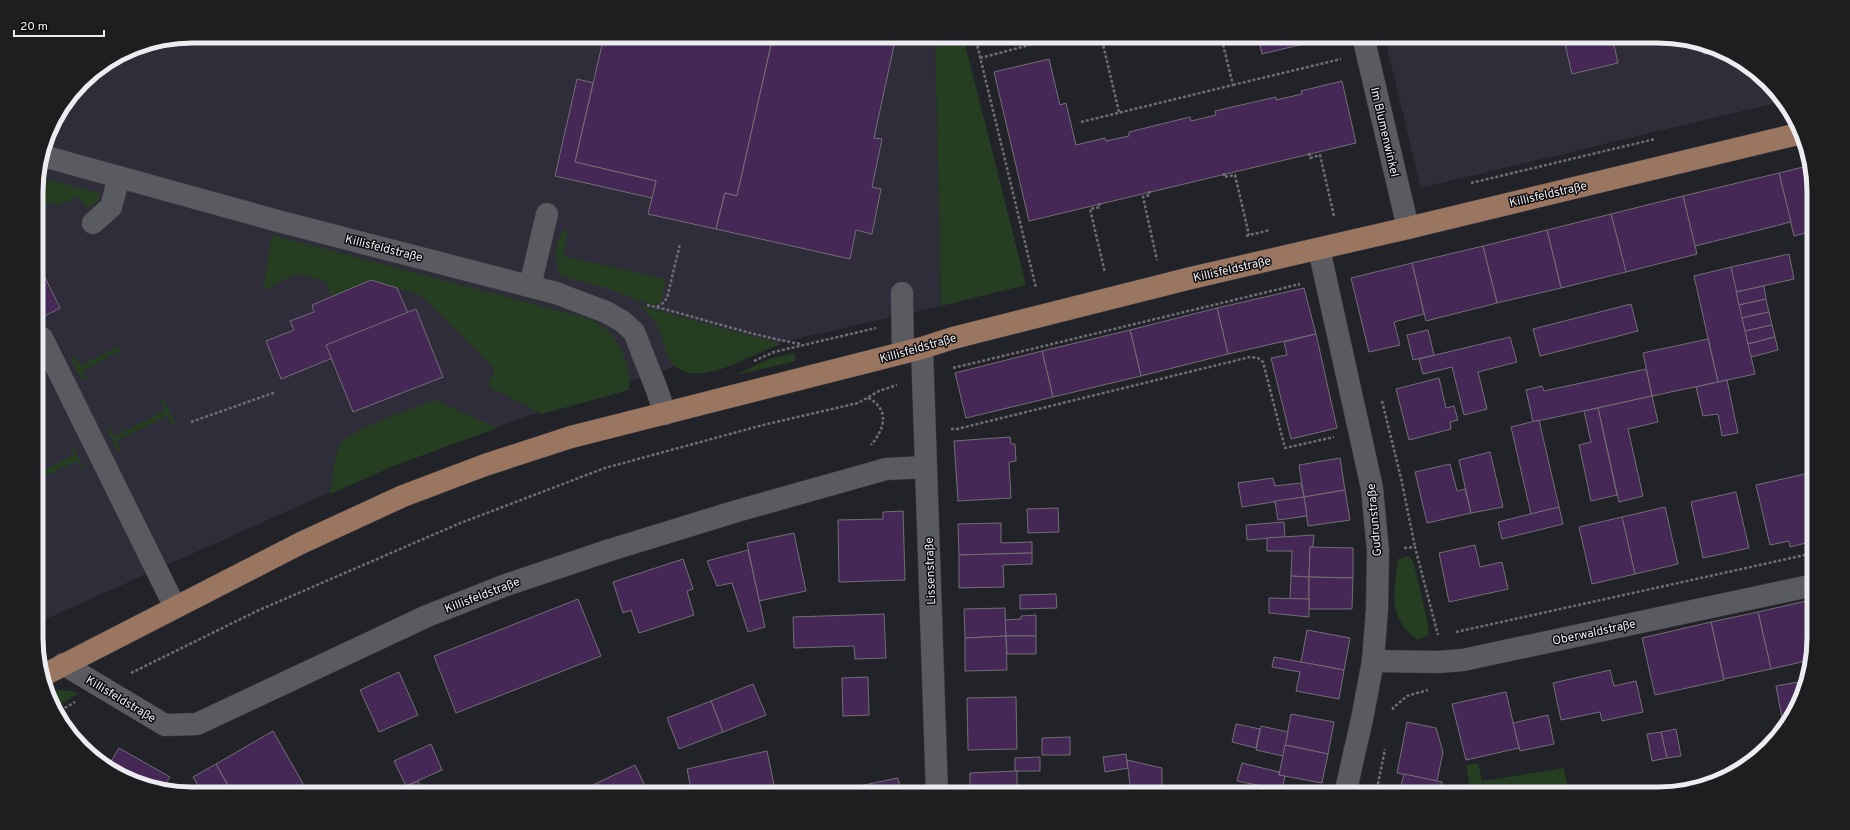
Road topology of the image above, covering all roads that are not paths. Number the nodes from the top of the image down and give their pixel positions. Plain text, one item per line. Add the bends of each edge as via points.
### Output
1 (1365, 44) edge
2 (1796, 135) edge
3 (47, 157) edge
4 (119, 177) junction
5 (547, 214) dead end
6 (93, 223) dead end
7 (1408, 228) junction
8 (1319, 249) junction
9 (530, 286) junction
10 (902, 293) dead end
11 (43, 340) edge
12 (912, 350) junction
13 (665, 414) junction
14 (926, 467) junction
15 (1807, 586) edge
16 (175, 607) junction
17 (1373, 661) junction
18 (63, 664) junction
19 (47, 673) edge
20 (937, 787) edge
21 (1347, 787) edge

1 - 7 street, Im Blumenwinkel
2 - 7 main road, Killisfeldstraße
3 - 4 street, Killisfeldstraße
4 - 6 street via 112,207
4 - 9 street, Killisfeldstraße
5 - 9 street
7 - 8 main road, Killisfeldstraße
8 - 12 main road, Killisfeldstraße via 1070,308
8 - 17 street, Gudrunstraße via 1372,488 1378,551
9 - 13 street, Killisfeldstraße via 563,295 606,312 634,332
10 - 12 street, Lissenstraße
11 - 16 street
12 - 13 main road, Killisfeldstraße
12 - 14 street, Lissenstraße via 923,376
13 - 16 main road, Killisfeldstraße via 571,438 485,465 403,496 301,543
14 - 18 street, Killisfeldstraße via 886,469 610,550 506,585 427,616 197,724 165,725
14 - 20 street, Lissenstraße
15 - 17 street, Oberwaldstraße via 1464,660
16 - 18 main road, Killisfeldstraße
17 - 21 street, Gudrunstraße
18 - 19 main road, Killisfeldstraße

